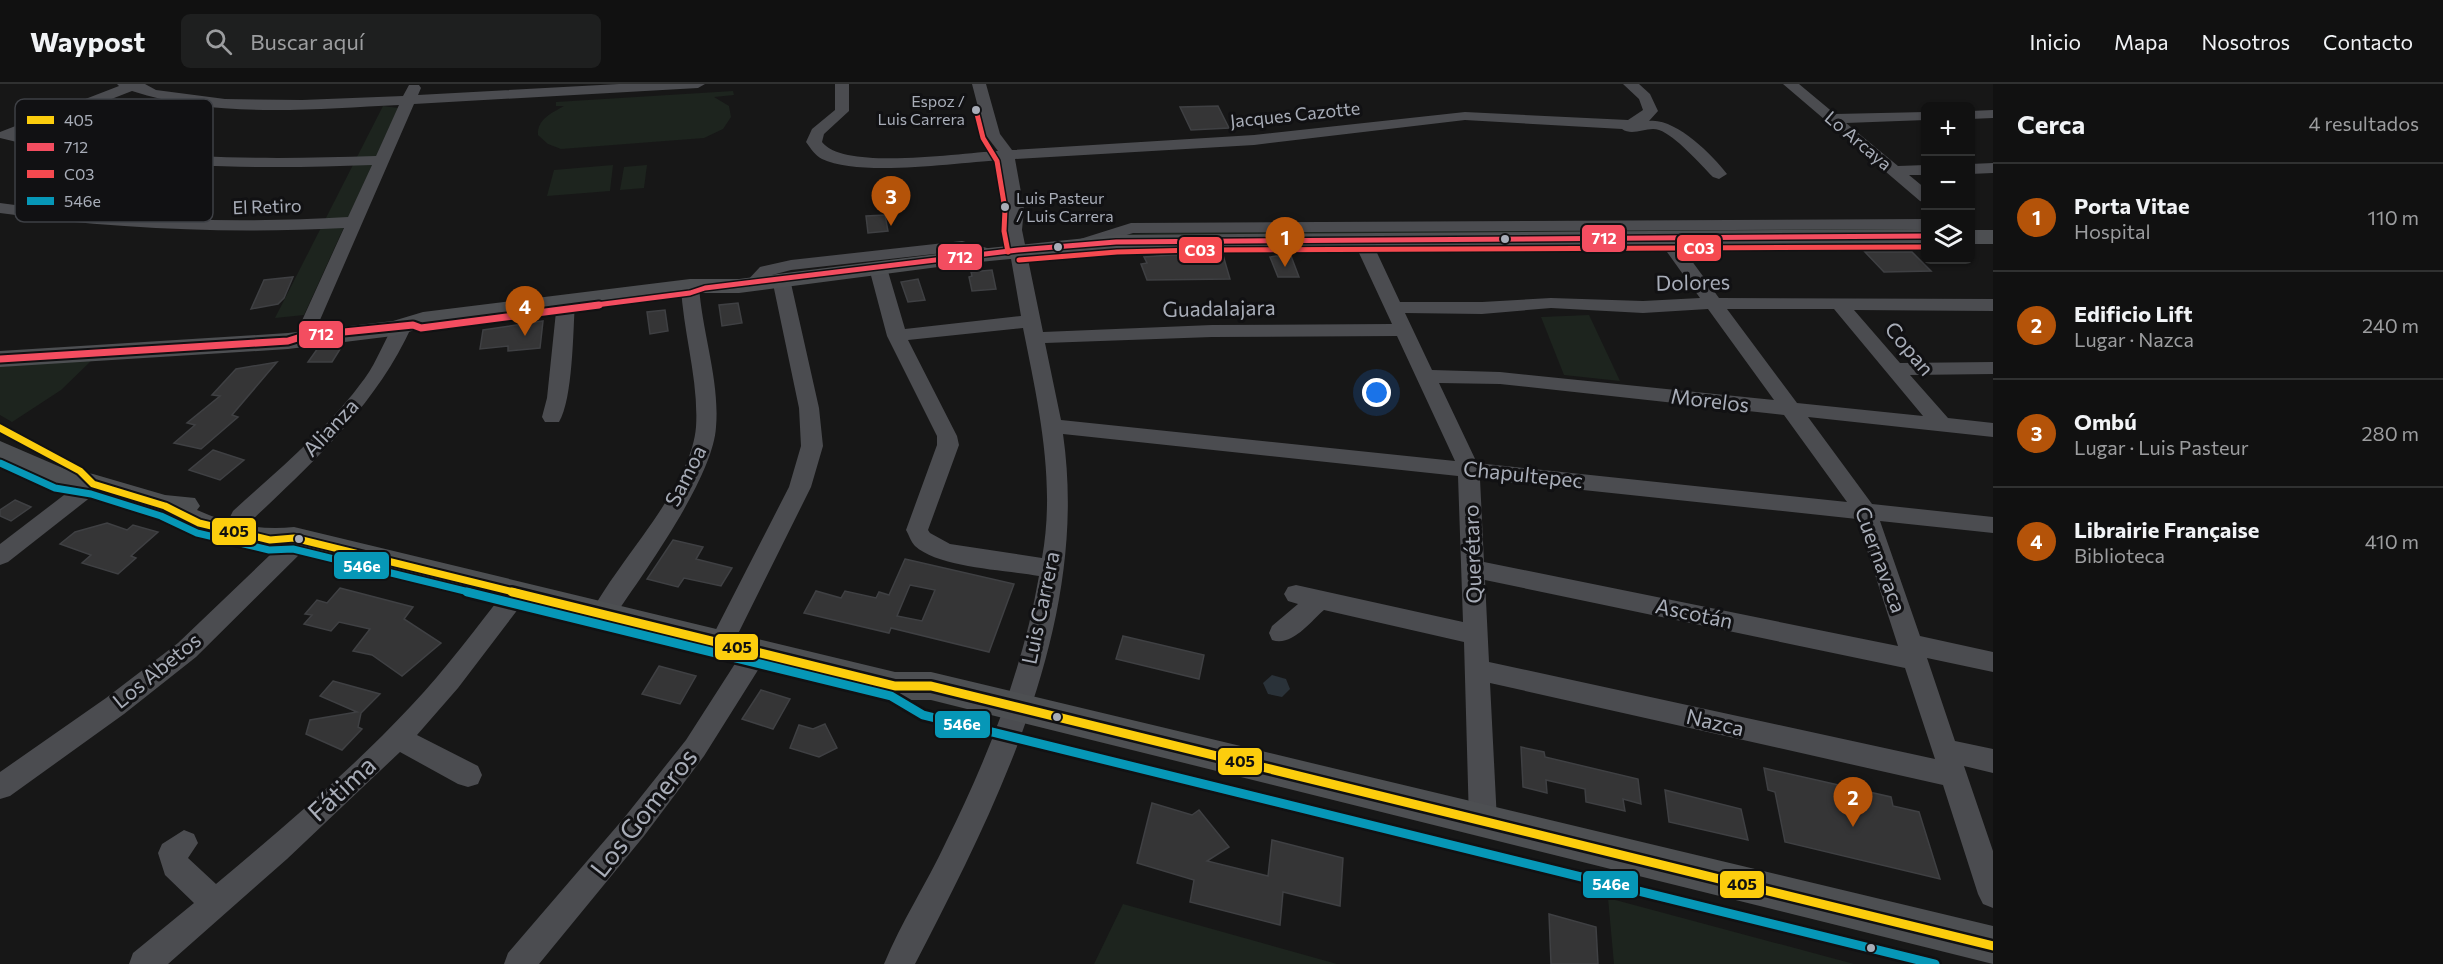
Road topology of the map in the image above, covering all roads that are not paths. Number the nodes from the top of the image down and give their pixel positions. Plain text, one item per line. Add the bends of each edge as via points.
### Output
1 (416, 84) edge
2 (698, 84) edge
3 (842, 84) edge
4 (979, 84) edge
5 (988, 84) edge
6 (1630, 84) edge
7 (1790, 84) edge
8 (131, 85) edge
9 (95, 99) edge
10 (202, 99) edge
11 (213, 100) edge
12 (409, 100) junction
13 (1650, 106) junction
14 (986, 107) junction
15 (1993, 114) edge
16 (1975, 115) edge
17 (1921, 116) edge
18 (1831, 119) junction
19 (1659, 124) junction
20 (1594, 125) junction
21 (1000, 157) junction
22 (382, 160) junction
23 (213, 162) edge
24 (1993, 168) edge
25 (1975, 169) edge
26 (1894, 171) junction
27 (1921, 171) edge
28 (1719, 174) dead end
29 (1921, 194) edge
30 (0, 208) edge
31 (15, 210) edge
32 (129, 222) edge
33 (355, 222) junction
34 (1921, 224) edge
35 (1888, 225) junction
36 (1921, 234) edge
37 (1921, 235) edge
38 (1666, 238) junction
39 (1016, 240) junction
40 (1362, 240) junction
41 (1083, 244) junction
42 (988, 254) junction
43 (878, 268) junction
44 (782, 279) junction
45 (754, 283) junction
46 (695, 289) junction
47 (1714, 304) junction
48 (566, 305) junction
49 (1840, 305) junction
50 (1993, 305) edge
51 (1395, 307) junction
52 (408, 326) junction
53 (1033, 330) junction
54 (1406, 330) junction
55 (304, 336) junction
56 (896, 336) junction
57 (0, 349) edge
58 (0, 359) edge
59 (1993, 368) edge
60 (1894, 369) junction
61 (1427, 376) junction
62 (1791, 410) junction
63 (552, 417) dead end
64 (1942, 425) junction
65 (1053, 426) junction
66 (0, 428) edge
67 (1993, 430) edge
68 (0, 451) edge
69 (1469, 469) junction
70 (93, 484) junction
71 (165, 506) junction
72 (1866, 512) junction
73 (241, 517) junction
74 (1993, 525) edge
75 (298, 539) junction
76 (0, 556) edge
77 (1053, 568) junction
78 (1473, 569) junction
79 (517, 593) junction
80 (1296, 594) dead end
81 (1320, 599) junction
82 (603, 614) junction
83 (1281, 633) dead end
84 (1476, 635) junction
85 (721, 643) junction
86 (756, 652) junction
87 (1912, 652) junction
88 (1993, 662) edge
89 (1477, 670) junction
90 (1012, 716) junction
91 (397, 737) junction
92 (1993, 761) edge
93 (1949, 763) junction
94 (468, 775) dead end
95 (0, 787) edge
96 (1484, 821) junction
97 (184, 843) dead end
98 (1993, 894) edge
99 (216, 903) junction
100 (1993, 946) edge
101 (144, 964) edge
102 (519, 964) edge
103 (899, 964) edge
104 (1978, 964) edge

1 - 12 street
2 - 12 street
3 - 21 street, Jacques Cazotte via 842,111 815,137 816,146 827,155 864,164
4 - 14 street, Luis Carrera
5 - 14 street, Luis Carrera
6 - 13 street
7 - 18 street, Lo Arcaya
8 - 9 street
8 - 10 street
11 - 12 street via 309,104
12 - 22 street
13 - 19 street via 1661,118
13 - 20 street, Jacques Cazotte via 1646,116 1630,125
14 - 21 street, Luis Carrera
15 - 16 street
17 - 18 street
18 - 26 street, Lo Arcaya
19 - 20 street, Jacques Cazotte via 1639,129
19 - 28 street via 1683,137
20 - 21 street, Jacques Cazotte via 1465,116 1254,140
21 - 39 street, Luis Carrera via 1003,209
22 - 23 street
22 - 33 street
24 - 25 street
26 - 27 street
26 - 29 street, Lo Arcaya
30 - 31 street, El Retiro
32 - 33 street, El Retiro via 175,227 270,227
33 - 55 street
34 - 35 street
35 - 36 main road
35 - 41 street via 1131,228
37 - 38 main road
38 - 40 main road
38 - 47 street, Cuernavaca
39 - 41 main road
39 - 42 main road
39 - 53 street, Luis Carrera
40 - 41 main road
40 - 51 street, Querétaro
42 - 43 main road
42 - 45 street via 962,246 791,265 766,272
43 - 44 main road
43 - 56 street
44 - 45 main road
44 - 85 street via 809,408 812,446 800,487
45 - 46 main road
46 - 48 main road
46 - 82 street, Samoa via 705,440 668,512
47 - 49 street, Dolores
47 - 51 street, Dolores
47 - 62 street, Cuernavaca
48 - 52 main road via 422,328
48 - 63 street
49 - 50 street, Dolores
49 - 60 street, Copan
51 - 54 street, Querétaro
52 - 55 main road
52 - 73 street, Alianza via 334,430
53 - 54 street, Guadalajara
53 - 56 street, Guadalajara
53 - 65 street, Luis Carrera
54 - 61 street, Querétaro
55 - 57 main road via 276,334
55 - 58 main road via 288,341
56 - 77 street via 947,436 948,445 920,517 917,530 922,539 947,552
59 - 60 street
60 - 64 street, Copan
61 - 62 street, Morelos via 1500,378
61 - 69 street, Querétaro
62 - 64 street, Morelos
62 - 72 street, Cuernavaca
64 - 67 street, Morelos
65 - 69 street, Chapultepec
65 - 77 street, Luis Carrera via 1058,489
66 - 70 main road via 80,471
68 - 70 main road via 59,478
69 - 72 street, Chapultepec
69 - 78 street, Querétaro
70 - 71 main road
70 - 76 street
71 - 73 main road via 206,508
71 - 75 main road via 188,519 232,532 270,540
72 - 74 street, Chapultepec
72 - 87 street, Cuernavaca
73 - 75 main road via 278,526
75 - 79 main road
75 - 95 street, Los Abetos via 187,650
77 - 90 street, Luis Carrera via 1040,629
78 - 84 street, Querétaro
78 - 87 street, Ascotán
79 - 82 main road
79 - 91 street, Fátima via 467,659
80 - 81 street
81 - 83 street
81 - 84 street
82 - 85 main road
84 - 89 street, Querétaro
85 - 86 main road
86 - 90 main road via 896,686 926,705
86 - 102 street, Los Gomeros via 695,748
87 - 88 street, Ascotán
87 - 93 street, Cuernavaca
89 - 93 street, Nazca
89 - 96 street, Querétaro
90 - 96 main road
90 - 103 street, Luis Carrera via 969,820
90 - 104 main road
91 - 94 street
91 - 99 street, Fátima
92 - 93 street, Nazca
93 - 98 street, Cuernavaca
96 - 100 main road
97 - 99 street via 172,853 175,865
99 - 101 street, Fátima

